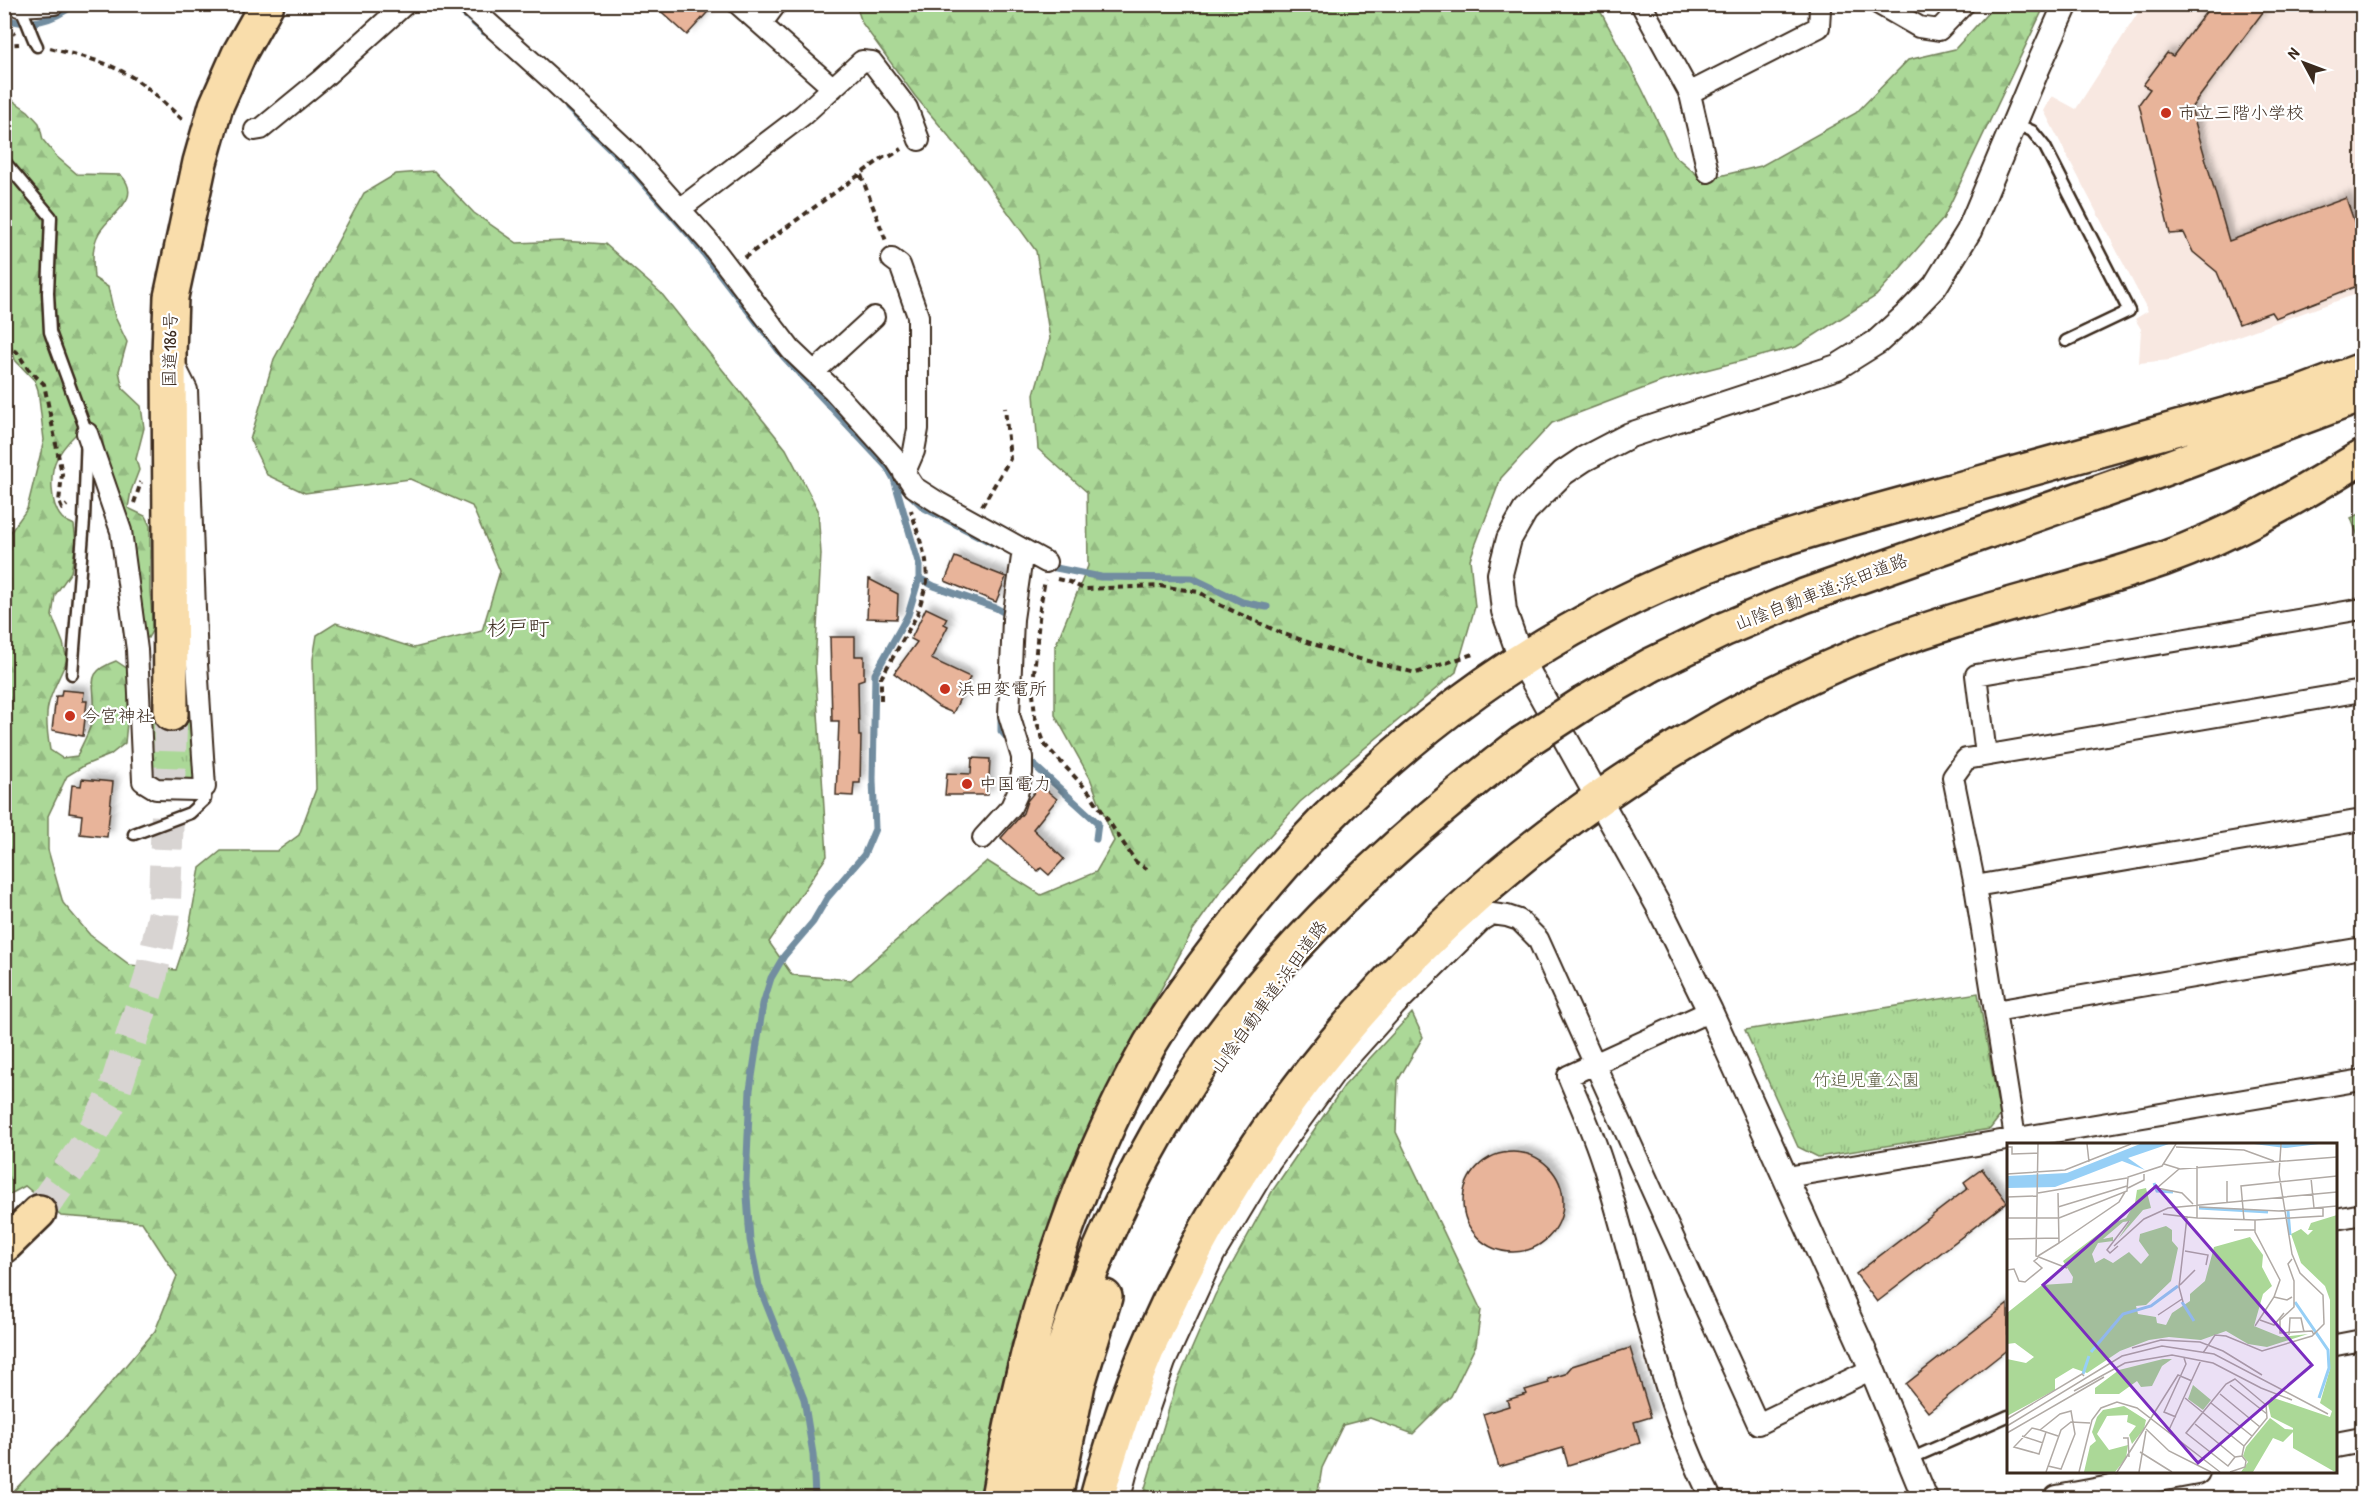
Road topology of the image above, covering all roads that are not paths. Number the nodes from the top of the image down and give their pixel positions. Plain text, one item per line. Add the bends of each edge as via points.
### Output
1 (54, 4) edge
2 (267, 4) edge
3 (405, 4) edge
4 (467, 4) edge
5 (738, 4) edge
6 (776, 4) edge
7 (1641, 4) edge
8 (1818, 4) edge
9 (1879, 4) edge
10 (1964, 4) edge
11 (2066, 4) edge
12 (20, 8) edge
13 (761, 24) junction
14 (37, 46) road end
15 (833, 88) junction
16 (1689, 93) junction
17 (2014, 123) junction
18 (255, 130) dead end
19 (919, 140) road end
20 (4, 161) edge
21 (1708, 172) dead end
22 (680, 209) junction
23 (892, 259) road end
24 (874, 318) dead end
25 (2066, 341) dead end
26 (169, 353) junction
27 (2362, 370) edge
28 (814, 372) junction
29 (2362, 395) edge
30 (87, 433) junction
31 (2362, 457) edge
32 (904, 474) junction
33 (1023, 550) junction
34 (1046, 562) dead end
35 (2362, 609) edge
36 (1521, 659) junction
37 (72, 674) dead end
38 (2362, 692) edge
39 (171, 714) tunnel mouth
40 (1986, 755) junction
41 (205, 787) junction
42 (1600, 798) junction
43 (2362, 820) edge
44 (134, 834) dead end
45 (983, 838) dead end
46 (1975, 886) junction
47 (1341, 901) junction
48 (2362, 948) edge
49 (1710, 1011) junction
50 (1995, 1011) junction
51 (1595, 1062) junction
52 (2362, 1080) edge
53 (2016, 1142) edge
54 (2007, 1143) edge
55 (1787, 1177) junction
56 (39, 1212) tunnel mouth
57 (2362, 1214) edge
58 (2337, 1219) edge
59 (4, 1246) edge
60 (2362, 1341) edge
61 (2337, 1345) edge
62 (1872, 1369) junction
63 (2007, 1416) edge
64 (2362, 1440) edge
65 (2337, 1445) edge
66 (1910, 1460) junction
67 (2192, 1473) edge
68 (998, 1498) edge
69 (1028, 1498) edge
70 (1055, 1498) edge
71 (1097, 1498) edge
72 (1120, 1498) edge
73 (1711, 1498) edge
74 (1925, 1498) edge
75 (2057, 1498) edge

1 - 12 street
2 - 26 highway, 国道186号 via 239,54 207,138 171,297
3 - 18 street via 322,79
4 - 22 street via 631,154
5 - 13 street
6 - 13 street
7 - 16 street
8 - 16 street via 1819,27
9 - 10 street via 1919,27 1939,30
11 - 17 street
12 - 14 lane
13 - 15 street
15 - 19 street via 862,61 872,62 907,108
15 - 22 street via 803,116
16 - 21 street
17 - 25 lane via 2032,131 2044,147 2129,311
17 - 36 street via 1969,231 1935,286 1877,342 1836,367 1630,435 1584,459 1544,490 1525,511 1509,539 1500,574 1504,611
20 - 30 lane via 51,218 50,332
22 - 28 street via 791,350
23 - 32 street via 900,265 918,316 918,429
24 - 28 street
26 - 39 highway, 国道186号
26 - 41 street via 187,390
27 - 36 highway via 2296,395 1754,549 1683,575 1612,608
28 - 32 street via 896,460
29 - 47 highway, 山陰自動車道;浜田道路, bridge via 1804,596 1662,660 1521,744 1424,822
30 - 37 lane
30 - 41 street via 120,528 137,650 143,781 156,789
31 - 42 highway via 2215,538 2121,572 1926,630 1810,676 1704,732
32 - 33 street via 914,488
33 - 34 street
33 - 45 street via 1013,619 1009,716 1022,757 1022,773 1011,807
35 - 40 street via 1976,675
36 - 42 street
36 - 68 highway via 1416,736 1298,848 1196,974 1151,1044 1084,1183 1041,1304 1013,1416
38 - 40 street
40 - 46 street via 1966,759 1953,777
41 - 44 lane via 205,799 190,813
42 - 49 street
42 - 71 highway via 1488,885 1433,937 1363,1010 1277,1116 1232,1183 1160,1322 1127,1403
43 - 46 street
46 - 50 street
47 - 69 highway, 山陰自動車道;浜田道路 via 1281,963 1212,1049 1126,1192 1076,1310 1058,1366
47 - 70 highway, 山陰自動車道;浜田道路 via 1223,1055 1162,1160 1123,1247 1094,1328 1078,1384
48 - 50 street
49 - 51 street
49 - 55 street
50 - 53 street
51 - 62 street via 1758,1424
51 - 72 street via 1538,939 1508,915 1492,914 1482,920 1395,1005 1335,1073 1270,1162 1214,1255 1164,1362
51 - 73 street via 1568,1076 1603,1164 1677,1417
52 - 53 street
54 - 55 street
55 - 62 street
56 - 59 highway
57 - 58 street
60 - 61 street
62 - 66 street
63 - 66 lane
64 - 65 street
66 - 74 street
67 - 75 street

